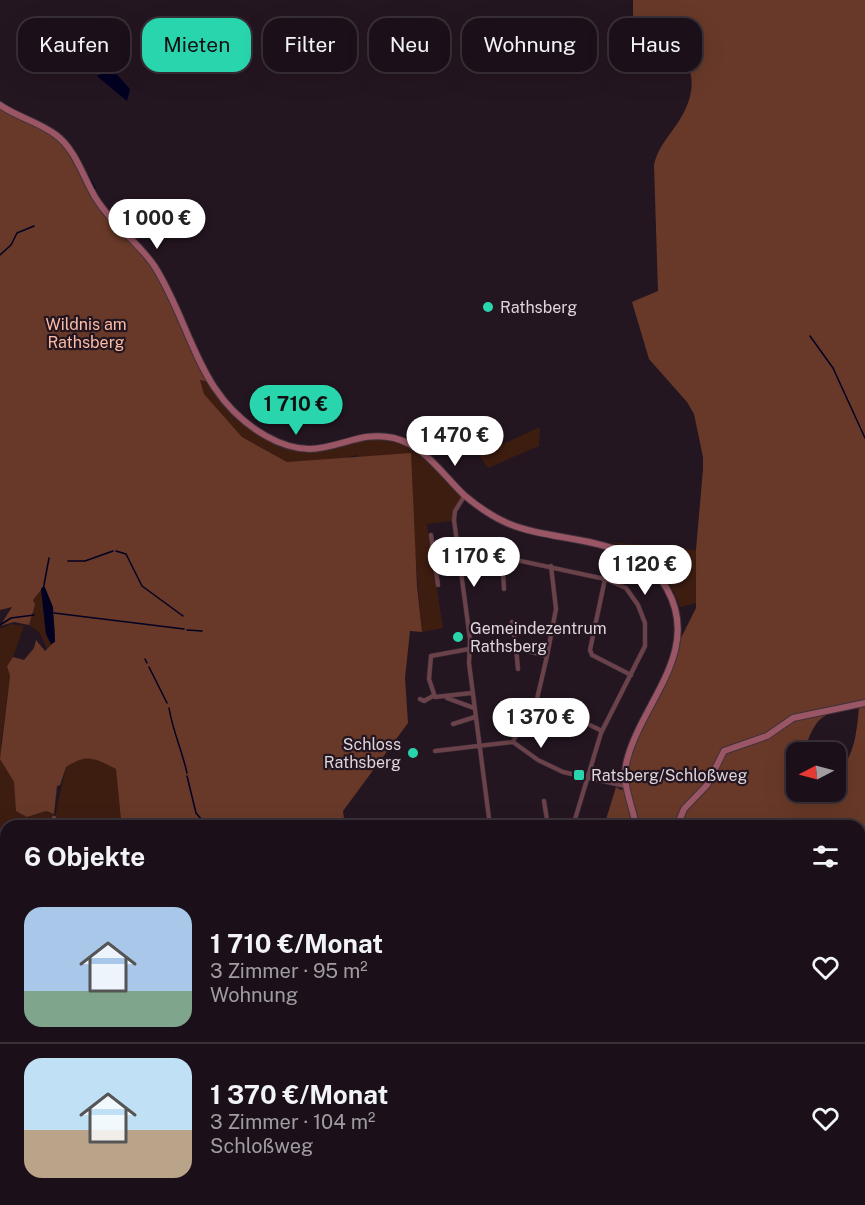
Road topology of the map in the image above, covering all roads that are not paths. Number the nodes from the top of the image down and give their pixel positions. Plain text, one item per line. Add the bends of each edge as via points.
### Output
1 (0, 105) edge
2 (465, 495) junction
3 (431, 535) dead end
4 (459, 556) junction
5 (502, 556) junction
6 (435, 558) junction
7 (551, 566) junction
8 (605, 579) junction
9 (438, 585) dead end
10 (504, 589) dead end
11 (512, 622) dead end
12 (516, 648) junction
13 (469, 649) junction
14 (548, 656) junction
15 (518, 669) dead end
16 (631, 675) junction
17 (472, 693) junction
18 (433, 696) junction
19 (445, 697) junction
20 (420, 699) dead end
21 (537, 699) junction
22 (865, 703) edge
23 (474, 708) junction
24 (475, 717) junction
25 (453, 724) dead end
26 (602, 731) junction
27 (513, 742) junction
28 (478, 744) junction
29 (435, 751) dead end
30 (585, 777) junction
31 (625, 786) junction
32 (544, 801) dead end
33 (489, 820) edge
34 (547, 820) edge
35 (575, 820) edge
36 (634, 820) edge
37 (679, 820) edge

1 - 2 street via 57,136 69,149 99,204 154,266 209,382 240,419 275,441 304,449 325,449 374,437 395,438 428,456
2 - 4 street via 454,520
2 - 31 street via 510,524 630,555 650,568 665,585 676,612 675,654 633,743
3 - 6 street
4 - 5 street
4 - 6 street
4 - 13 street
5 - 7 street
5 - 10 street
6 - 9 street
7 - 8 street
7 - 14 street via 556,609
8 - 16 street via 626,588 645,623 645,646
8 - 16 street via 590,650 592,655
11 - 12 street
12 - 14 street
12 - 15 street
13 - 17 street
13 - 18 street via 431,656 429,679
14 - 21 street
16 - 26 street
17 - 19 street
17 - 23 street
18 - 19 street
18 - 20 street
19 - 23 street
21 - 26 street
21 - 27 street
22 - 37 street via 793,718 767,736 724,750 707,785 684,809
23 - 24 street
24 - 25 street
24 - 28 street
26 - 30 street
27 - 28 street
27 - 30 street via 538,760
28 - 29 street
28 - 33 street
30 - 31 street
30 - 35 street
31 - 36 street
32 - 34 street

